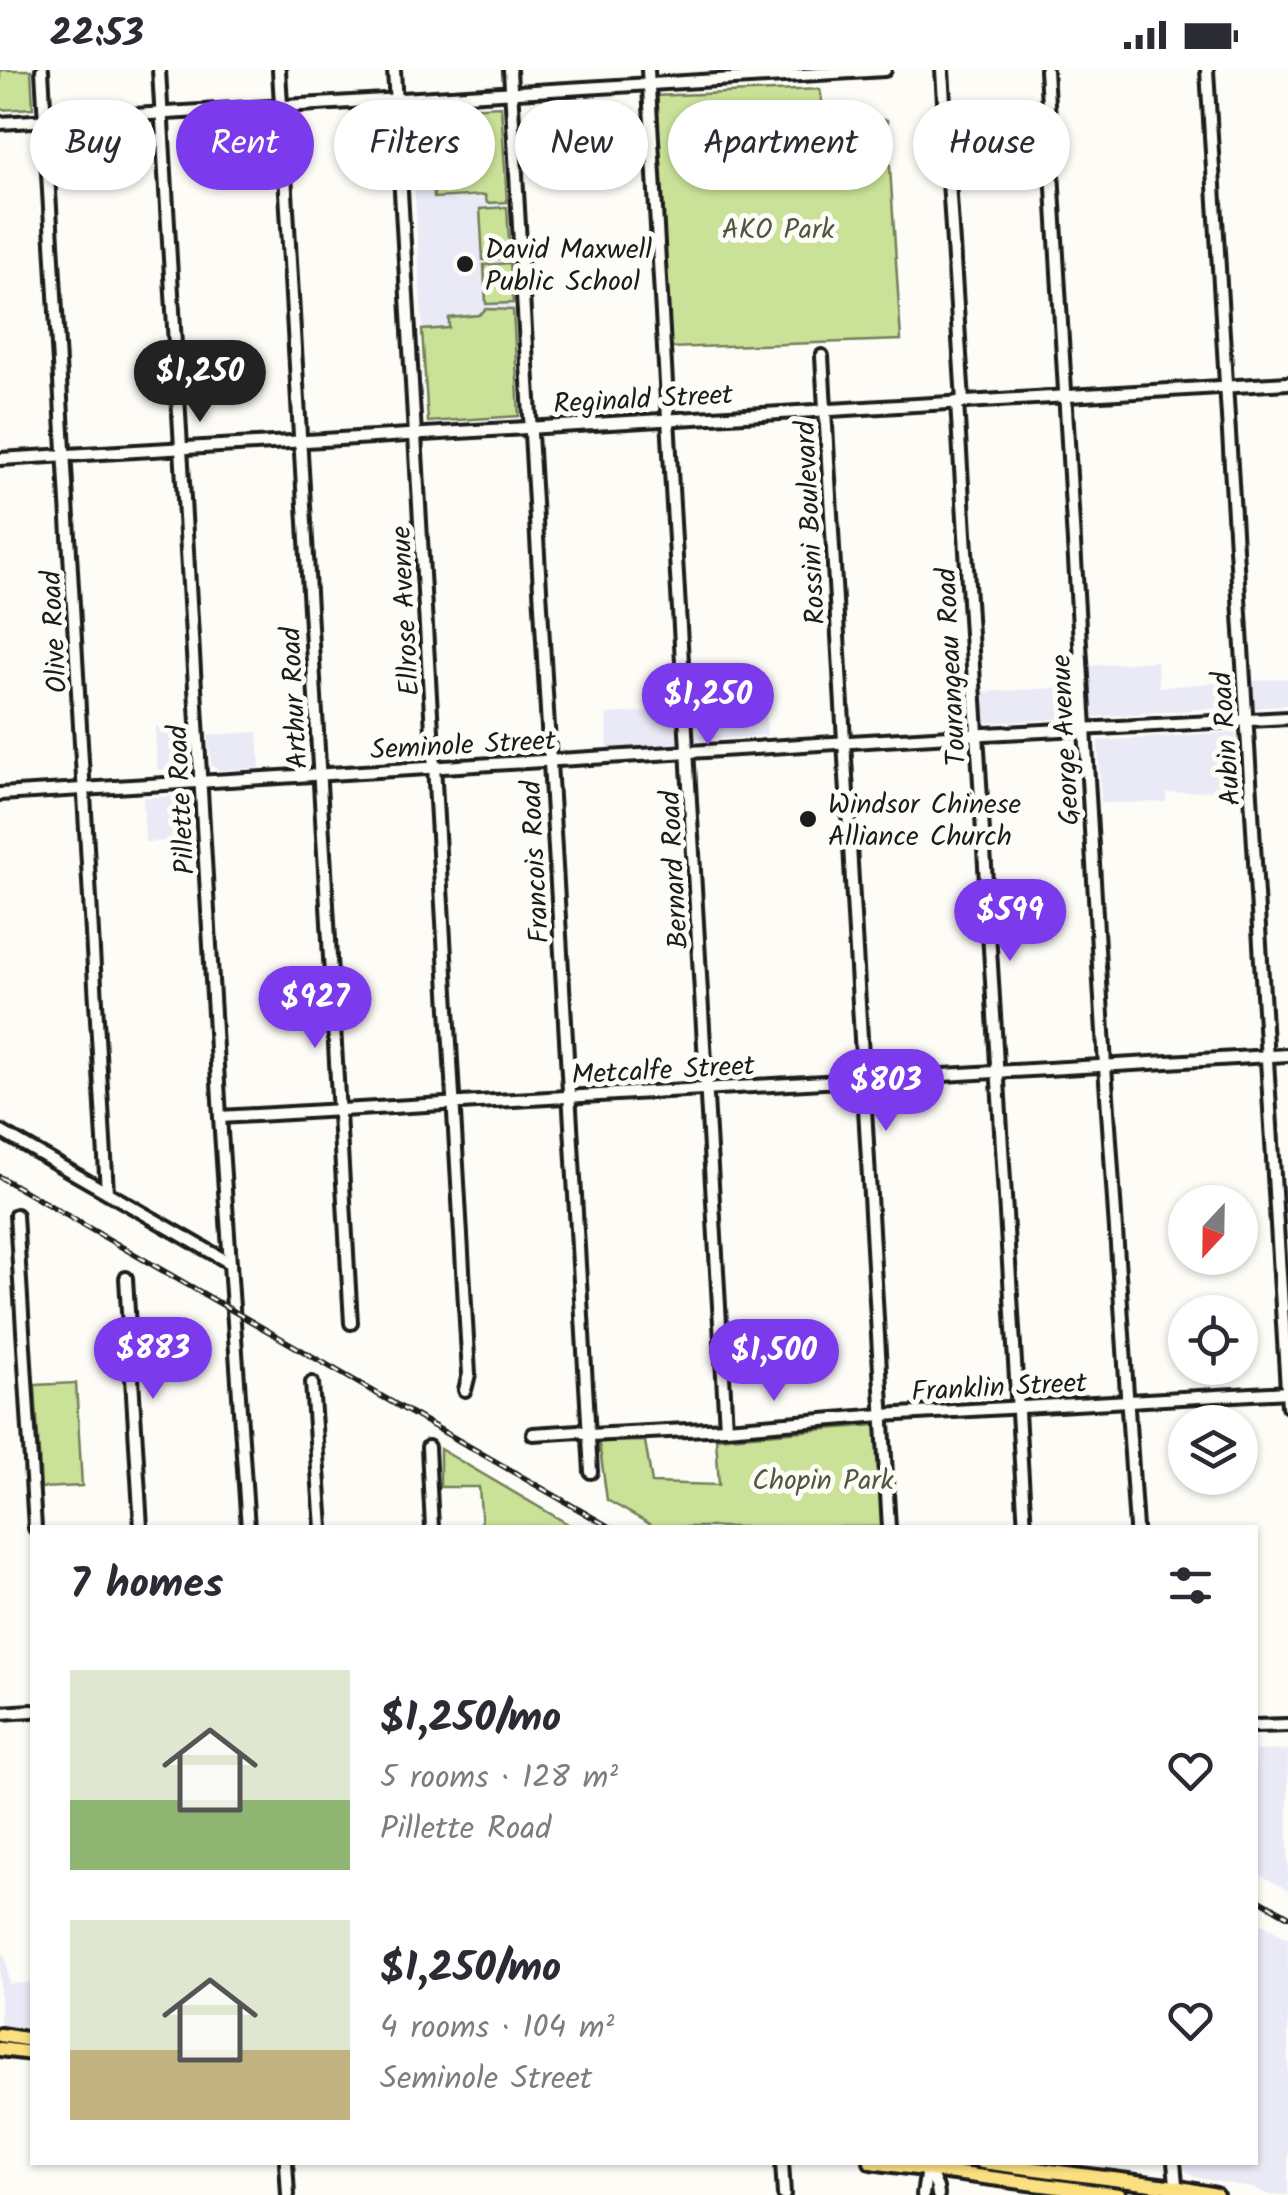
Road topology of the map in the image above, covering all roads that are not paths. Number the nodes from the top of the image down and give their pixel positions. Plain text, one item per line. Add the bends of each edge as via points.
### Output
1 (42, 70) edge
2 (159, 70) edge
3 (279, 70) edge
4 (394, 70) edge
5 (510, 70) edge
6 (648, 70) edge
7 (885, 70) edge
8 (942, 70) edge
9 (1046, 70) edge
10 (1206, 70) edge
11 (649, 84) junction
12 (512, 92) junction
13 (396, 99) junction
14 (44, 100) edge
15 (281, 100) edge
16 (314, 104) edge
17 (176, 112) edge
18 (156, 113) edge
19 (162, 113) junction
20 (30, 121) edge
21 (0, 123) edge
22 (49, 190) edge
23 (286, 190) edge
24 (822, 356) dead end
25 (1288, 383) edge
26 (1226, 386) junction
27 (1066, 396) junction
28 (960, 402) junction
29 (826, 410) junction
30 (669, 420) junction
31 (531, 428) junction
32 (416, 434) junction
33 (300, 441) junction
34 (182, 448) junction
35 (65, 455) junction
36 (0, 459) edge
37 (1288, 718) edge
38 (1246, 720) junction
39 (1086, 730) junction
40 (976, 734) junction
41 (844, 742) junction
42 (688, 752) junction
43 (550, 762) junction
44 (435, 769) junction
45 (320, 776) junction
46 (202, 782) junction
47 (86, 790) junction
48 (0, 794) edge
49 (1288, 1056) edge
50 (1267, 1057) junction
51 (1105, 1066) junction
52 (996, 1072) junction
53 (863, 1080) junction
54 (708, 1089) junction
55 (570, 1096) junction
56 (454, 1103) junction
57 (339, 1110) junction
58 (220, 1117) junction
59 (0, 1131) edge
60 (107, 1192) junction
61 (16, 1215) dead end
62 (230, 1263) junction
63 (126, 1278) dead end
64 (351, 1324) dead end
65 (312, 1383) dead end
66 (465, 1390) dead end
67 (1288, 1392) edge
68 (1128, 1402) junction
69 (1288, 1406) edge
70 (1018, 1408) junction
71 (882, 1415) junction
72 (726, 1428) junction
73 (533, 1434) dead end
74 (590, 1435) junction
75 (428, 1447) dead end
76 (592, 1472) dead end
77 (35, 1525) edge
78 (141, 1525) edge
79 (248, 1525) edge
80 (322, 1525) edge
81 (432, 1525) edge
82 (888, 1525) edge
83 (1025, 1525) edge
84 (1136, 1525) edge
85 (30, 1710) edge
86 (0, 1712) edge
87 (1288, 1725) edge
88 (1258, 1726) edge
89 (0, 2035) edge
90 (30, 2040) edge
91 (0, 2048) edge
92 (30, 2053) edge
93 (286, 2165) edge
94 (782, 2165) edge
95 (993, 2165) edge
96 (1174, 2165) edge
97 (928, 2166) edge
98 (1065, 2185) edge
99 (1176, 2191) edge
100 (288, 2195) edge
101 (784, 2195) edge
102 (923, 2195) edge
103 (938, 2195) edge
104 (1119, 2195) edge
105 (1216, 2195) edge

1 - 14 street, Olive Road
2 - 19 street, Pillette Road
3 - 15 street, Arthur Road
4 - 13 street, Ellrose Avenue
5 - 12 street, Francois Road
6 - 11 street, Bernard Road
7 - 11 street
8 - 28 street, Tourangeau Road
9 - 27 street, George Avenue
10 - 26 street, Aubin Road
11 - 12 street
11 - 30 street, Bernard Road
12 - 13 street
12 - 31 street, Francois Road
13 - 16 street
13 - 32 street, Ellrose Avenue
17 - 19 street
18 - 19 street
19 - 34 street, Pillette Road
20 - 21 street
22 - 35 street, Olive Road
23 - 33 street, Arthur Road
24 - 29 street, Rossini Boulevard
25 - 26 street, Reginald Street
26 - 27 street, Reginald Street
26 - 38 street, Aubin Road
27 - 28 street, Reginald Street
27 - 39 street, George Avenue
28 - 29 street, Reginald Street
28 - 40 street, Tourangeau Road
29 - 30 street, Reginald Street
29 - 41 street, Rossini Boulevard
30 - 31 street, Reginald Street
30 - 42 street, Bernard Road
31 - 32 street, Reginald Street
31 - 43 street, Francois Road
32 - 33 street, Reginald Street
32 - 44 street, Ellrose Avenue
33 - 34 street, Reginald Street
33 - 45 street, Arthur Road
34 - 35 street, Reginald Street
34 - 46 street, Pillette Road
35 - 36 street, Reginald Street
35 - 47 street, Olive Road
37 - 38 street, Seminole Street
38 - 39 street, Seminole Street
38 - 50 street, Aubin Road
39 - 40 street, Seminole Street
39 - 51 street, George Avenue
40 - 41 street, Seminole Street
40 - 52 street, Tourangeau Road
41 - 42 street, Seminole Street
41 - 53 street, Rossini Boulevard
42 - 43 street, Seminole Street
42 - 54 street, Bernard Road
43 - 44 street, Seminole Street
43 - 55 street, Francois Road
44 - 45 street, Seminole Street
44 - 56 street, Ellrose Avenue
45 - 46 street, Seminole Street
45 - 57 street, Arthur Road
46 - 47 street, Seminole Street
46 - 58 street, Pillette Road
47 - 48 street, Seminole Street
47 - 60 street, Olive Road
49 - 50 street, Metcalfe Street
50 - 51 street, Metcalfe Street
50 - 67 street, Aubin Road
51 - 52 street, Metcalfe Street
51 - 68 street, George Avenue
52 - 53 street, Metcalfe Street
52 - 70 street, Tourangeau Road
53 - 54 street, Metcalfe Street
53 - 71 street, Rossini Boulevard
54 - 55 street, Metcalfe Street
54 - 72 street, Bernard Road
55 - 56 street, Metcalfe Street
55 - 74 street, Francois Road
56 - 57 street, Metcalfe Street
56 - 66 street, Ellrose Avenue
57 - 58 street, Metcalfe Street
57 - 64 street, Arthur Road
58 - 62 street, Pillette Road
59 - 60 street
60 - 62 street
61 - 77 street
62 - 79 street, Pillette Road
63 - 78 street
65 - 80 street
67 - 68 street, Franklin Street
67 - 69 street, Aubin Road
68 - 70 street, Franklin Street
68 - 84 street, George Avenue
70 - 71 street, Franklin Street
70 - 83 street, Tourangeau Road
71 - 72 street, Franklin Street
71 - 82 street, Rossini Boulevard
72 - 74 street, Franklin Street
73 - 74 street, Franklin Street
74 - 76 street, Francois Road
75 - 81 street
85 - 86 street
87 - 88 street
89 - 90 main road
91 - 92 main road
93 - 100 street
94 - 101 street
95 - 98 main road
96 - 99 street
97 - 98 main road
97 - 102 street
97 - 103 street
98 - 99 main road
98 - 104 main road
99 - 105 main road

